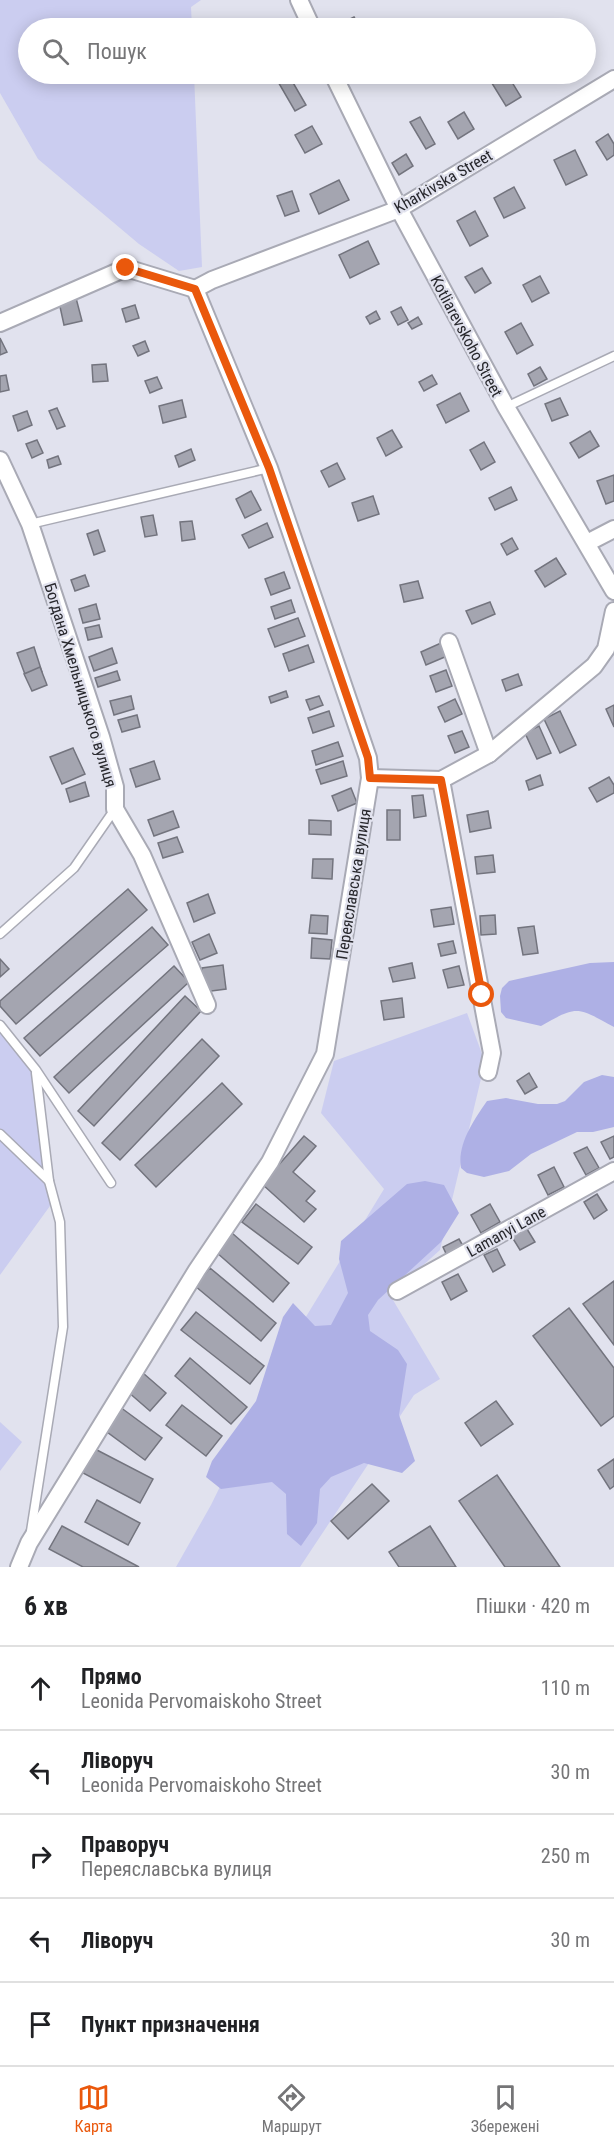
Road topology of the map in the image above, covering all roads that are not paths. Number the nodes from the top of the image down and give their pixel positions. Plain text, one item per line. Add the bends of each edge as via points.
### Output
1 (299, 0) edge
2 (307, 18) edge
3 (614, 80) edge
4 (338, 84) edge
5 (399, 209) junction
6 (195, 289) junction
7 (0, 323) edge
8 (614, 356) edge
9 (506, 407) junction
10 (0, 460) edge
11 (269, 468) junction
12 (30, 524) junction
13 (614, 529) edge
14 (586, 543) junction
15 (614, 591) edge
16 (614, 611) edge
17 (448, 642) dead end
18 (489, 754) junction
19 (370, 778) junction
20 (441, 780) junction
21 (115, 809) junction
22 (0, 934) edge
23 (207, 1005) dead end
24 (0, 1025) edge
25 (36, 1070) junction
26 (488, 1072) dead end
27 (0, 1134) edge
28 (614, 1171) edge
29 (49, 1181) junction
30 (111, 1183) dead end
31 (397, 1291) dead end
32 (29, 1543) junction
33 (19, 1567) edge

1 - 2 street
3 - 5 street, Kharkivska Street
4 - 5 street, Kotliarevskoho Street
5 - 6 street, Kharkivska Street
5 - 9 street, Kotliarevskoho Street
6 - 7 street via 126,268
6 - 11 street, Переяславська вулиця
8 - 9 lane
9 - 14 street, Kotliarevskoho Street
10 - 12 street, Богдана Хмельницького вулиця
11 - 12 lane
11 - 19 street, Переяславська вулиця via 368,758
12 - 21 street, Богдана Хмельницького вулиця via 116,787
13 - 14 street
14 - 15 street, Kotliarevskoho Street
16 - 18 street via 606,649 594,666
17 - 18 street
18 - 20 street
19 - 20 street
19 - 32 street, Переяславська вулиця via 325,1054 270,1162 197,1270
20 - 26 street via 492,1053
21 - 22 lane via 74,868
21 - 23 street, Богдана Хмельницького вулиця via 142,855
24 - 25 lane
25 - 29 lane
25 - 30 lane
27 - 29 lane
28 - 31 street, Lamanyi Lane
29 - 32 lane via 60,1222 63,1328
32 - 33 street, Переяславська вулиця

